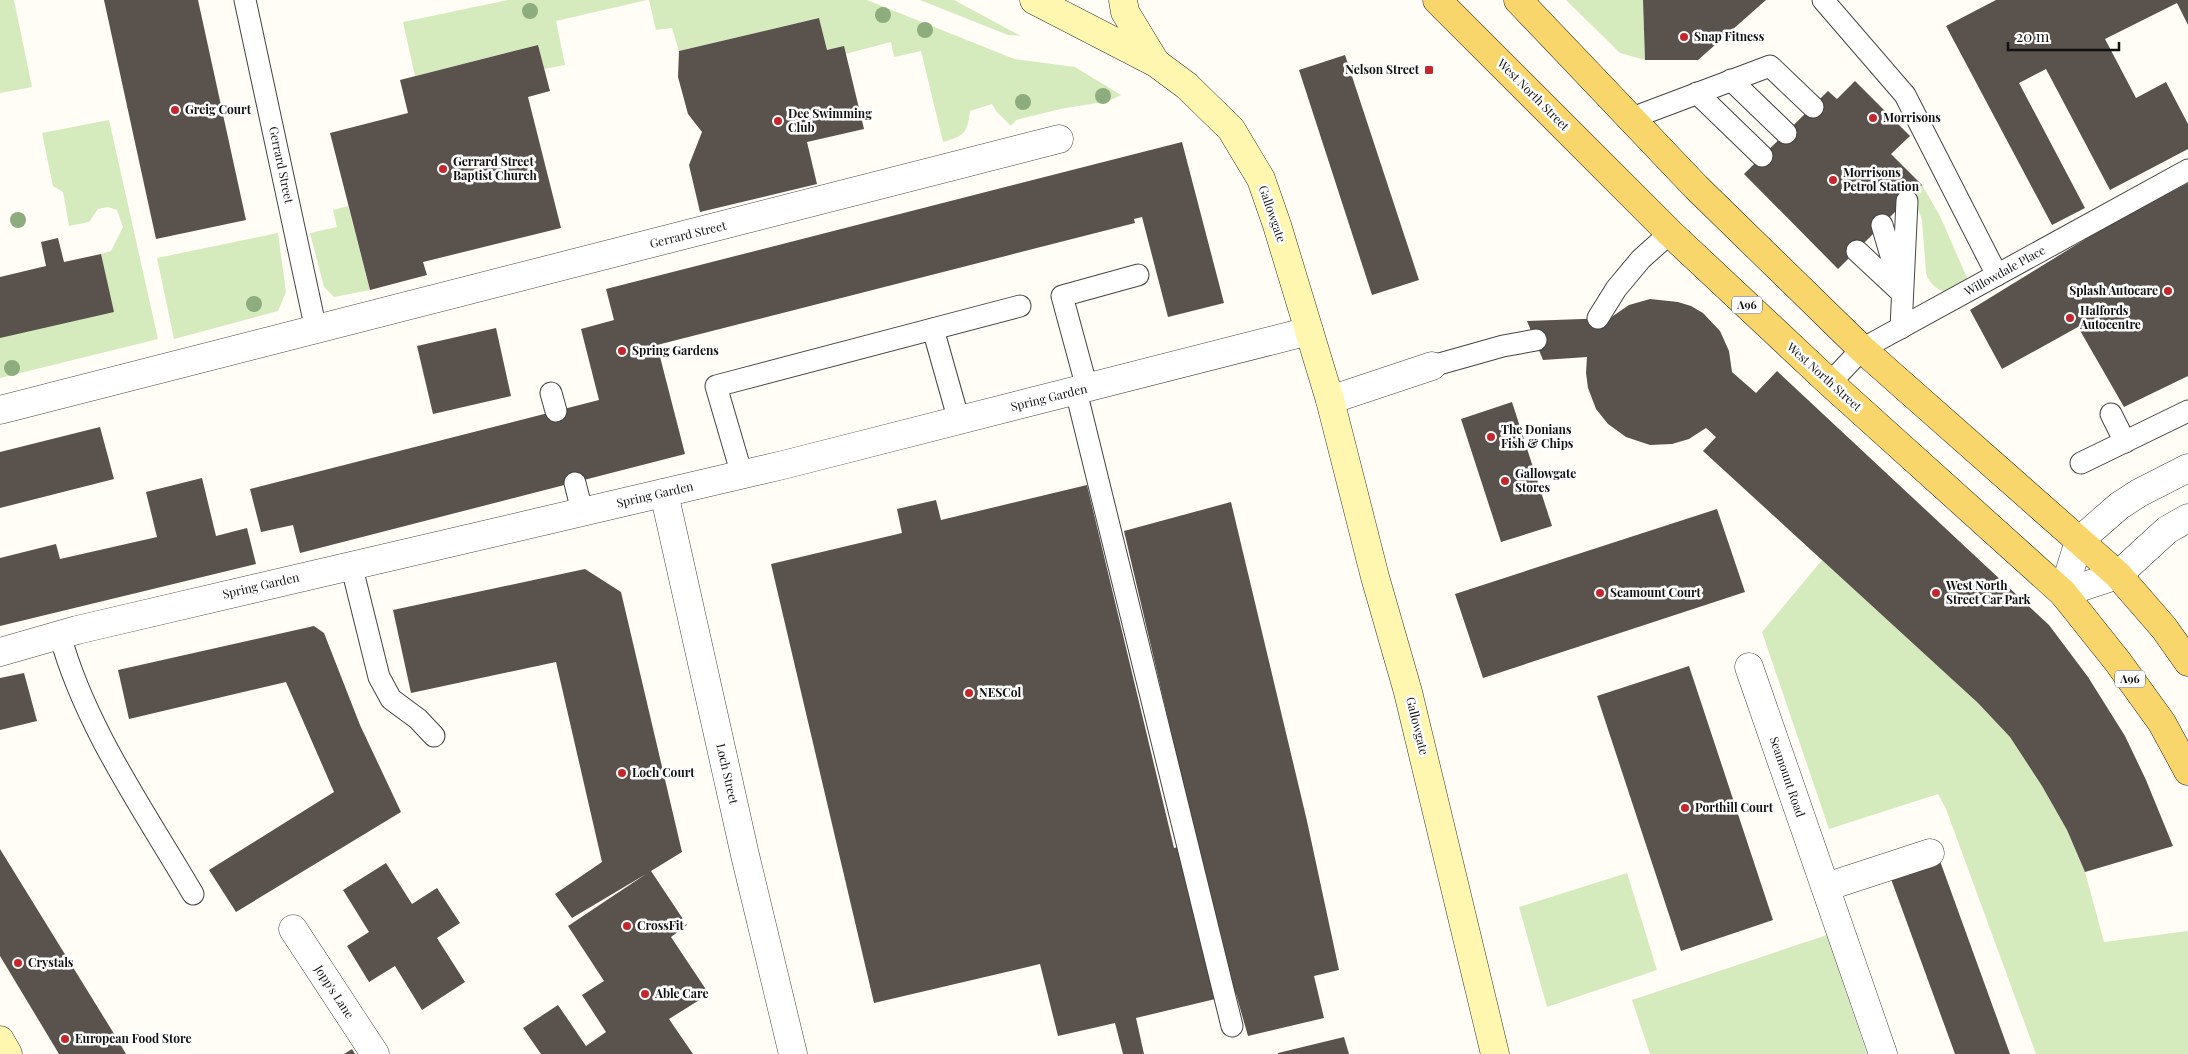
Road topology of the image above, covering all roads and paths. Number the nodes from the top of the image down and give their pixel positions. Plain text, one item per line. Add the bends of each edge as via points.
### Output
1 (245, 0) edge
2 (1034, 0) edge
3 (1123, 0) edge
4 (1437, 0) edge
5 (1518, 0) edge
6 (1822, 0) edge
7 (1156, 63) junction
8 (1731, 80) junction
9 (1697, 93) junction
10 (1813, 107) dead end
11 (1632, 118) junction
12 (1786, 133) dead end
13 (1059, 139) dead end
14 (1762, 156) dead end
15 (2188, 170) edge
16 (1907, 201) dead end
17 (1882, 225) dead end
18 (1670, 233) junction
19 (1857, 251) dead end
20 (1138, 275) dead end
21 (1997, 276) junction
22 (1901, 292) junction
23 (1020, 306) dead end
24 (1598, 318) dead end
25 (1900, 328) junction
26 (933, 329) junction
27 (316, 330) junction
28 (1309, 331) junction
29 (1536, 340) dead end
30 (1862, 349) junction
31 (1432, 366) joint
32 (1830, 383) junction
33 (1081, 389) junction
34 (1330, 400) junction
35 (0, 410) edge
36 (2188, 411) edge
37 (2111, 414) dead end
38 (959, 421) junction
39 (2125, 442) junction
40 (2080, 463) dead end
41 (2188, 468) edge
42 (742, 475) junction
43 (575, 483) dead end
44 (664, 493) junction
45 (582, 511) junction
46 (2188, 518) edge
47 (2079, 541) junction
48 (351, 564) junction
49 (2118, 575) junction
50 (2063, 593) junction
51 (60, 634) junction
52 (0, 652) edge
53 (2188, 662) edge
54 (1749, 667) dead end
55 (434, 736) dead end
56 (2188, 771) edge
57 (1930, 853) dead end
58 (1826, 887) junction
59 (193, 894) dead end
60 (293, 929) dead end
61 (1232, 1026) dead end
62 (0, 1040) edge
63 (8, 1054) edge
64 (375, 1054) edge
65 (794, 1054) edge
66 (1495, 1054) edge
67 (1883, 1054) edge

1 - 27 lane, Gerrard Street
2 - 7 street, Gallowgate
3 - 7 street, Gallowgate via 1125,12
4 - 18 main road, West North Street / A96
5 - 11 main road
6 - 21 lane via 1909,101
7 - 28 street, Gallowgate via 1187,86 1231,129 1261,179
8 - 9 lane
8 - 10 lane via 1770,66
8 - 12 lane
9 - 11 lane
9 - 14 lane
11 - 30 main road via 1696,187
13 - 27 street, Gerrard Street
15 - 21 lane, Willowdale Place
16 - 22 lane
17 - 22 lane
18 - 24 lane via 1616,288
18 - 32 main road, West North Street / A96
19 - 22 lane
20 - 33 lane via 1062,296
21 - 25 lane, Willowdale Place
22 - 25 lane
23 - 26 lane
25 - 30 lane, Willowdale Place
26 - 38 lane
26 - 42 lane via 716,386
27 - 35 street, Gerrard Street
28 - 33 street, Spring Garden
28 - 34 street, Gallowgate
29 - 31 lane
30 - 32 lane, Willowdale Place
30 - 47 main road
31 - 34 street
32 - 50 main road, West North Street / A96
33 - 38 street, Spring Garden
33 - 61 lane
34 - 66 street, Gallowgate via 1408,692
36 - 39 lane
37 - 39 lane
38 - 42 street, Spring Garden
39 - 40 lane
41 - 47 street via 2119,506
42 - 44 street, Spring Garden
43 - 45 lane
44 - 45 street, Spring Garden
44 - 65 street, Loch Street via 745,855
45 - 48 street, Spring Garden
46 - 49 street via 2167,530
47 - 49 main road
47 - 50 street
48 - 51 street, Spring Garden
48 - 55 lane via 379,677 391,699
49 - 50 street
49 - 53 main road via 2164,628
50 - 56 main road, West North Street / A96 via 2162,723
51 - 52 street, Spring Garden
51 - 59 lane via 70,669 93,723
54 - 58 street, Seamount Road
57 - 58 street
58 - 67 street, Seamount Road
60 - 64 street, Jopp's Lane
62 - 63 street

